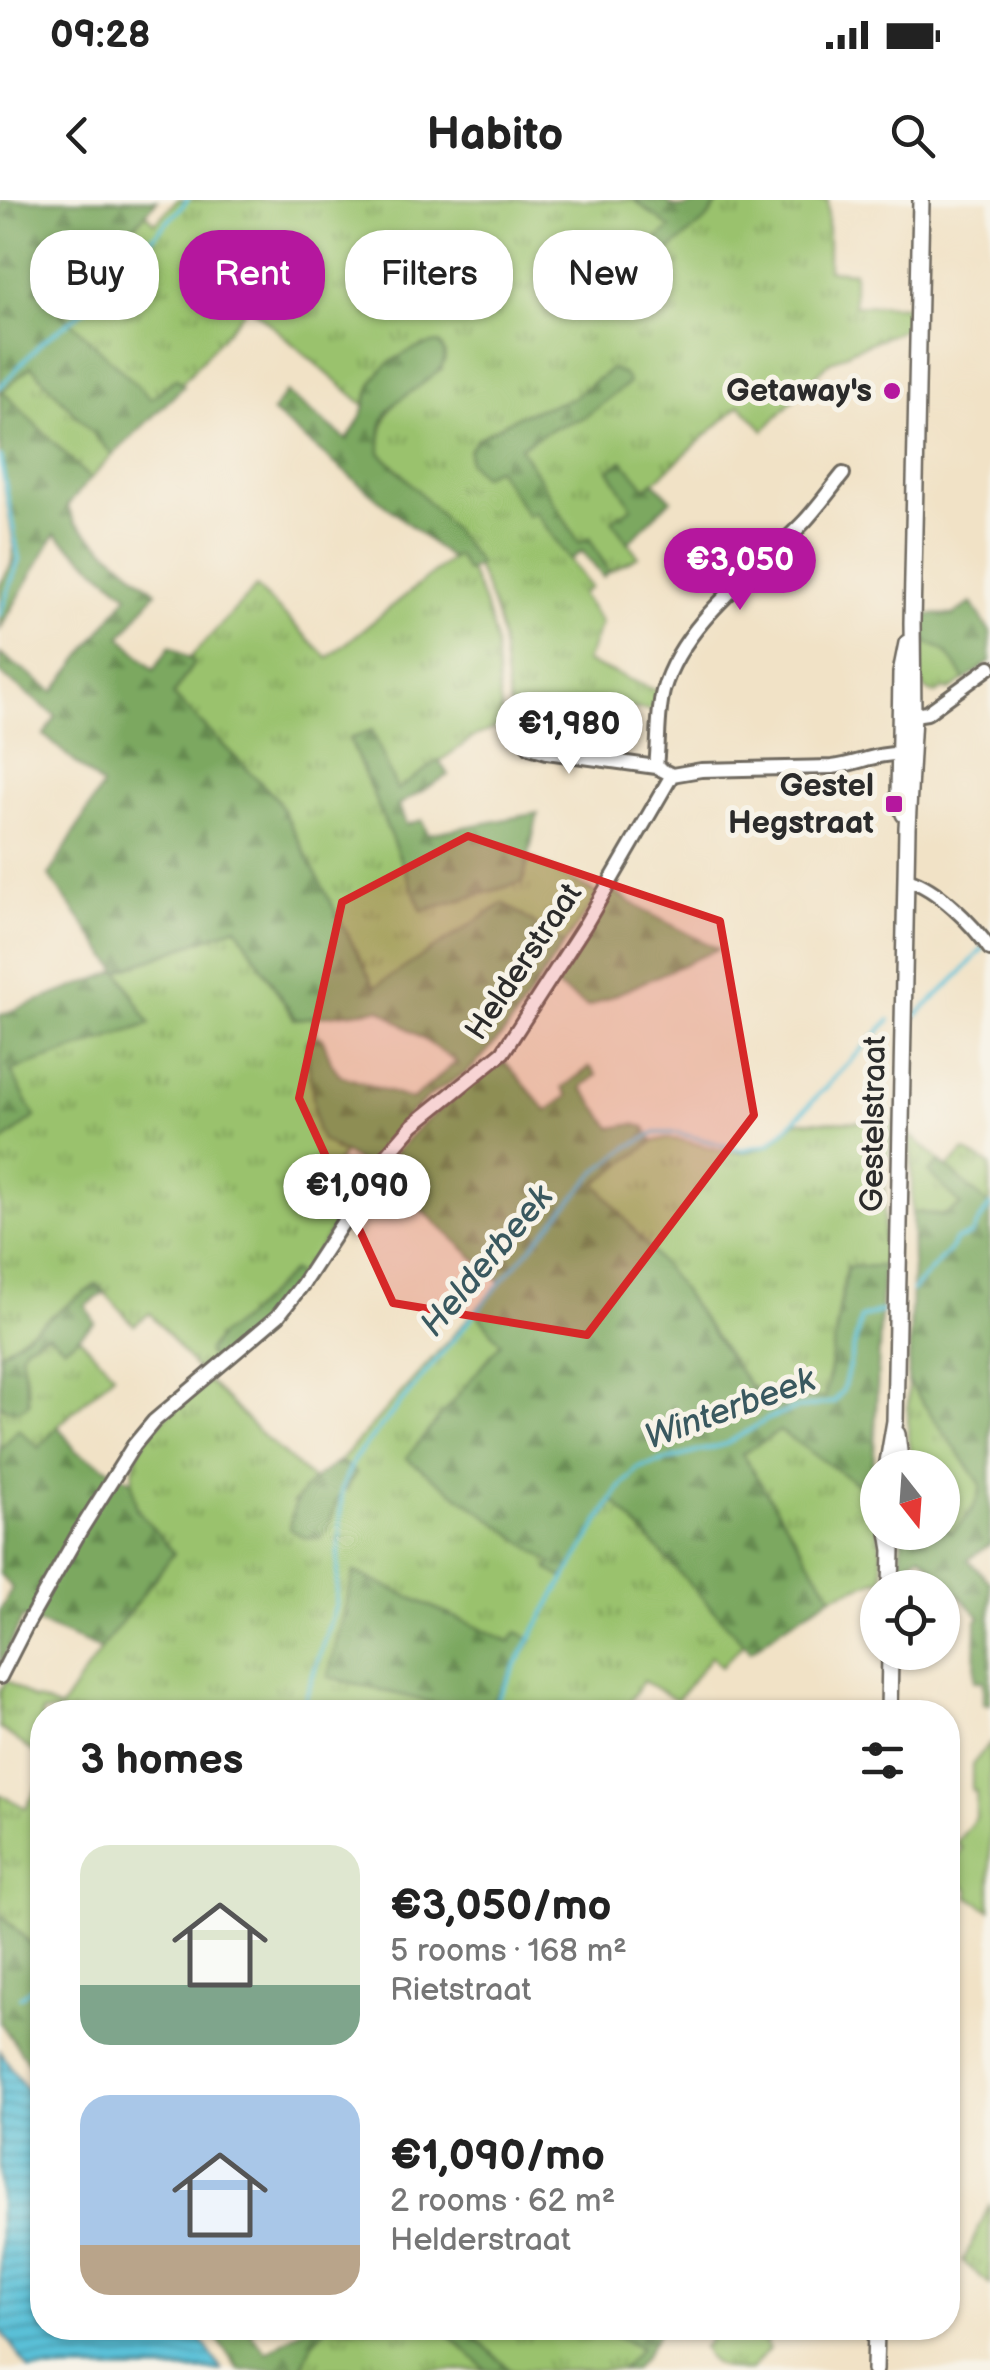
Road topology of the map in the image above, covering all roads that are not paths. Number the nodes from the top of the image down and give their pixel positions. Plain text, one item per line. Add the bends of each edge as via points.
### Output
1 (921, 200) edge
2 (843, 474) dead end
3 (990, 667) edge
4 (906, 716) junction
5 (510, 723) dead end
6 (905, 754) junction
7 (656, 767) junction
8 (672, 775) junction
9 (907, 878) junction
10 (990, 949) edge
11 (894, 1421) junction
12 (890, 1450) edge
13 (898, 1450) edge
14 (890, 1670) edge
15 (0, 1678) edge
16 (889, 1700) edge
17 (876, 2340) edge
18 (875, 2370) edge

1 - 4 main road, Gestelstraat
2 - 7 street via 684,647 662,695
3 - 4 street via 927,713
4 - 6 main road, Gestelstraat
5 - 7 street via 530,747
6 - 8 street via 832,768
6 - 9 main road, Gestelstraat
7 - 8 street
8 - 15 street, Helderstraat via 503,1052 413,1124 278,1316 134,1445
9 - 10 street via 932,890
9 - 11 main road, Gestelstraat
11 - 12 main road, Gestelstraat
11 - 13 main road, Gestelstraat
14 - 16 main road
17 - 18 main road

